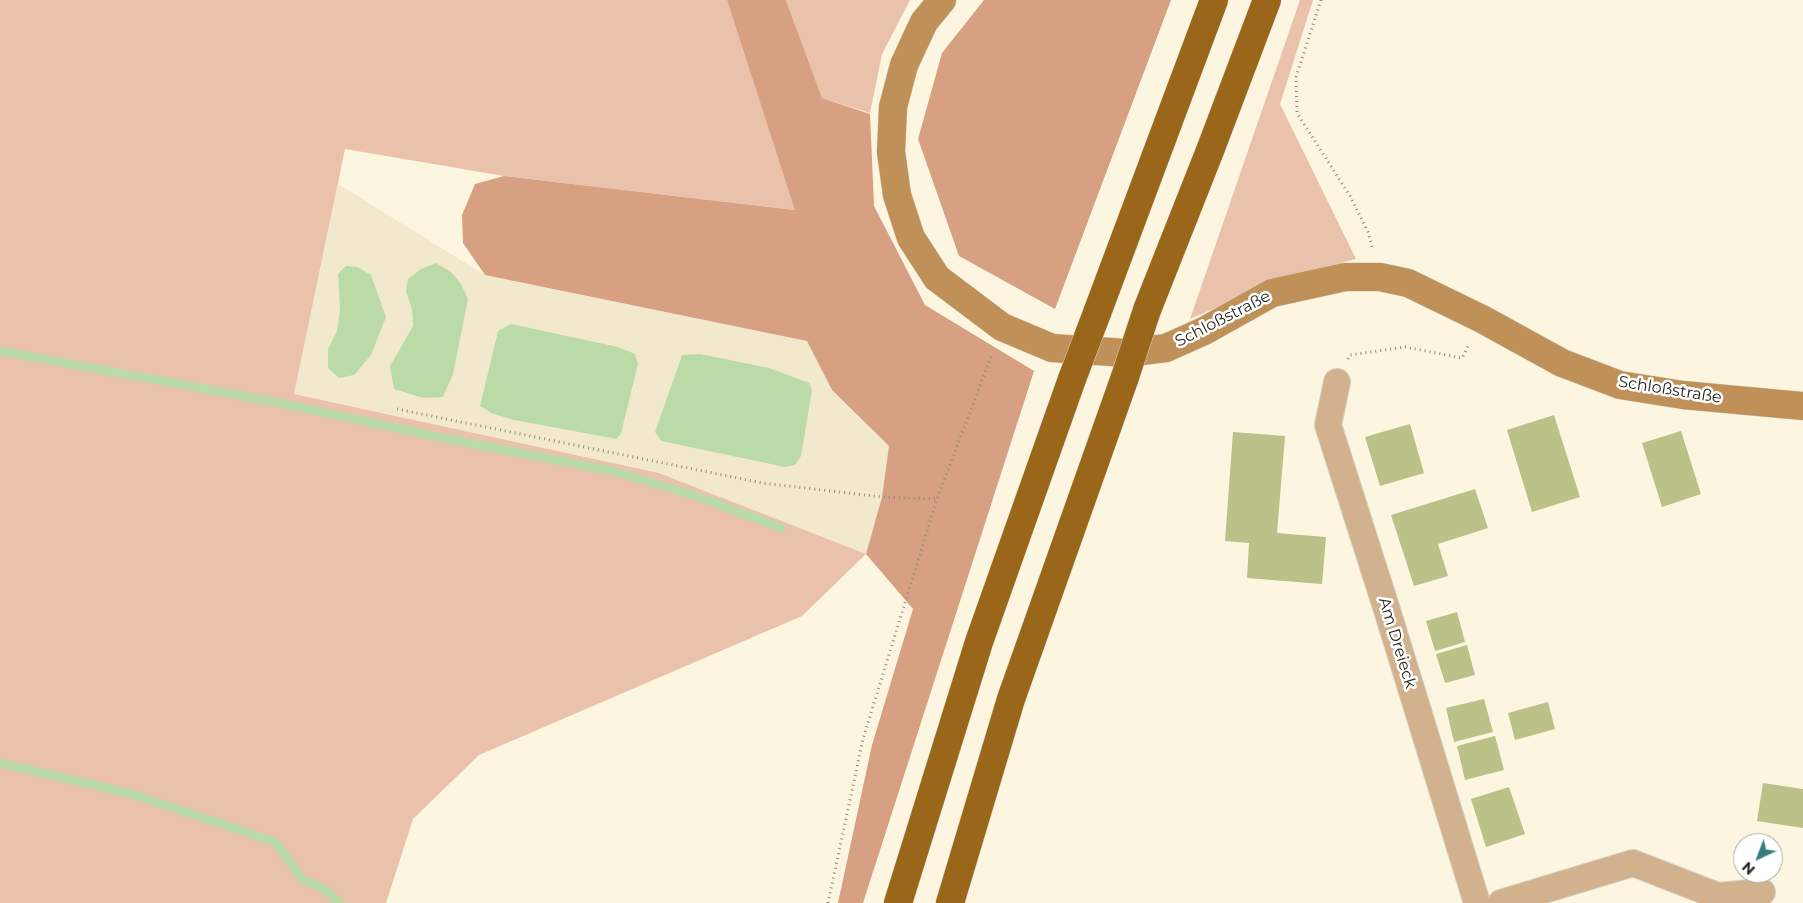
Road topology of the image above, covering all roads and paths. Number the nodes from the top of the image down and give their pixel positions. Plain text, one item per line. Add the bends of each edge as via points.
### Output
1 (942, 0) edge
2 (1214, 0) edge
3 (1266, 0) edge
4 (1321, 0) edge
5 (1380, 276) junction
6 (1482, 319) junction
7 (1002, 327) junction
8 (1337, 382) joint
9 (1803, 406) edge
10 (397, 409) dead end
11 (937, 499) junction
12 (1762, 892) dead end
13 (828, 903) edge
14 (898, 903) edge
15 (950, 903) edge
16 (1477, 903) edge
17 (1501, 903) edge

1 - 7 street, Schloßstraße via 924,22 904,66 893,107 891,152 897,195 911,238 937,278
2 - 14 highway, bridge via 1072,379 979,642
3 - 15 highway, bridge via 1147,310 1011,699
4 - 5 path via 1296,77 1297,112 1350,196 1368,232
5 - 6 street, Schloßstraße via 1408,283
5 - 7 street, Schloßstraße via 1345,277 1272,293 1166,348 1126,353 1052,348
6 - 8 path via 1462,358 1405,347 1350,355
6 - 9 street, Schloßstraße via 1562,363 1620,385 1683,395
7 - 11 path
8 - 16 street, Am Dreieck via 1328,425
10 - 11 path via 762,482 882,497
11 - 13 path via 863,739
12 - 17 street via 1718,896 1633,863

